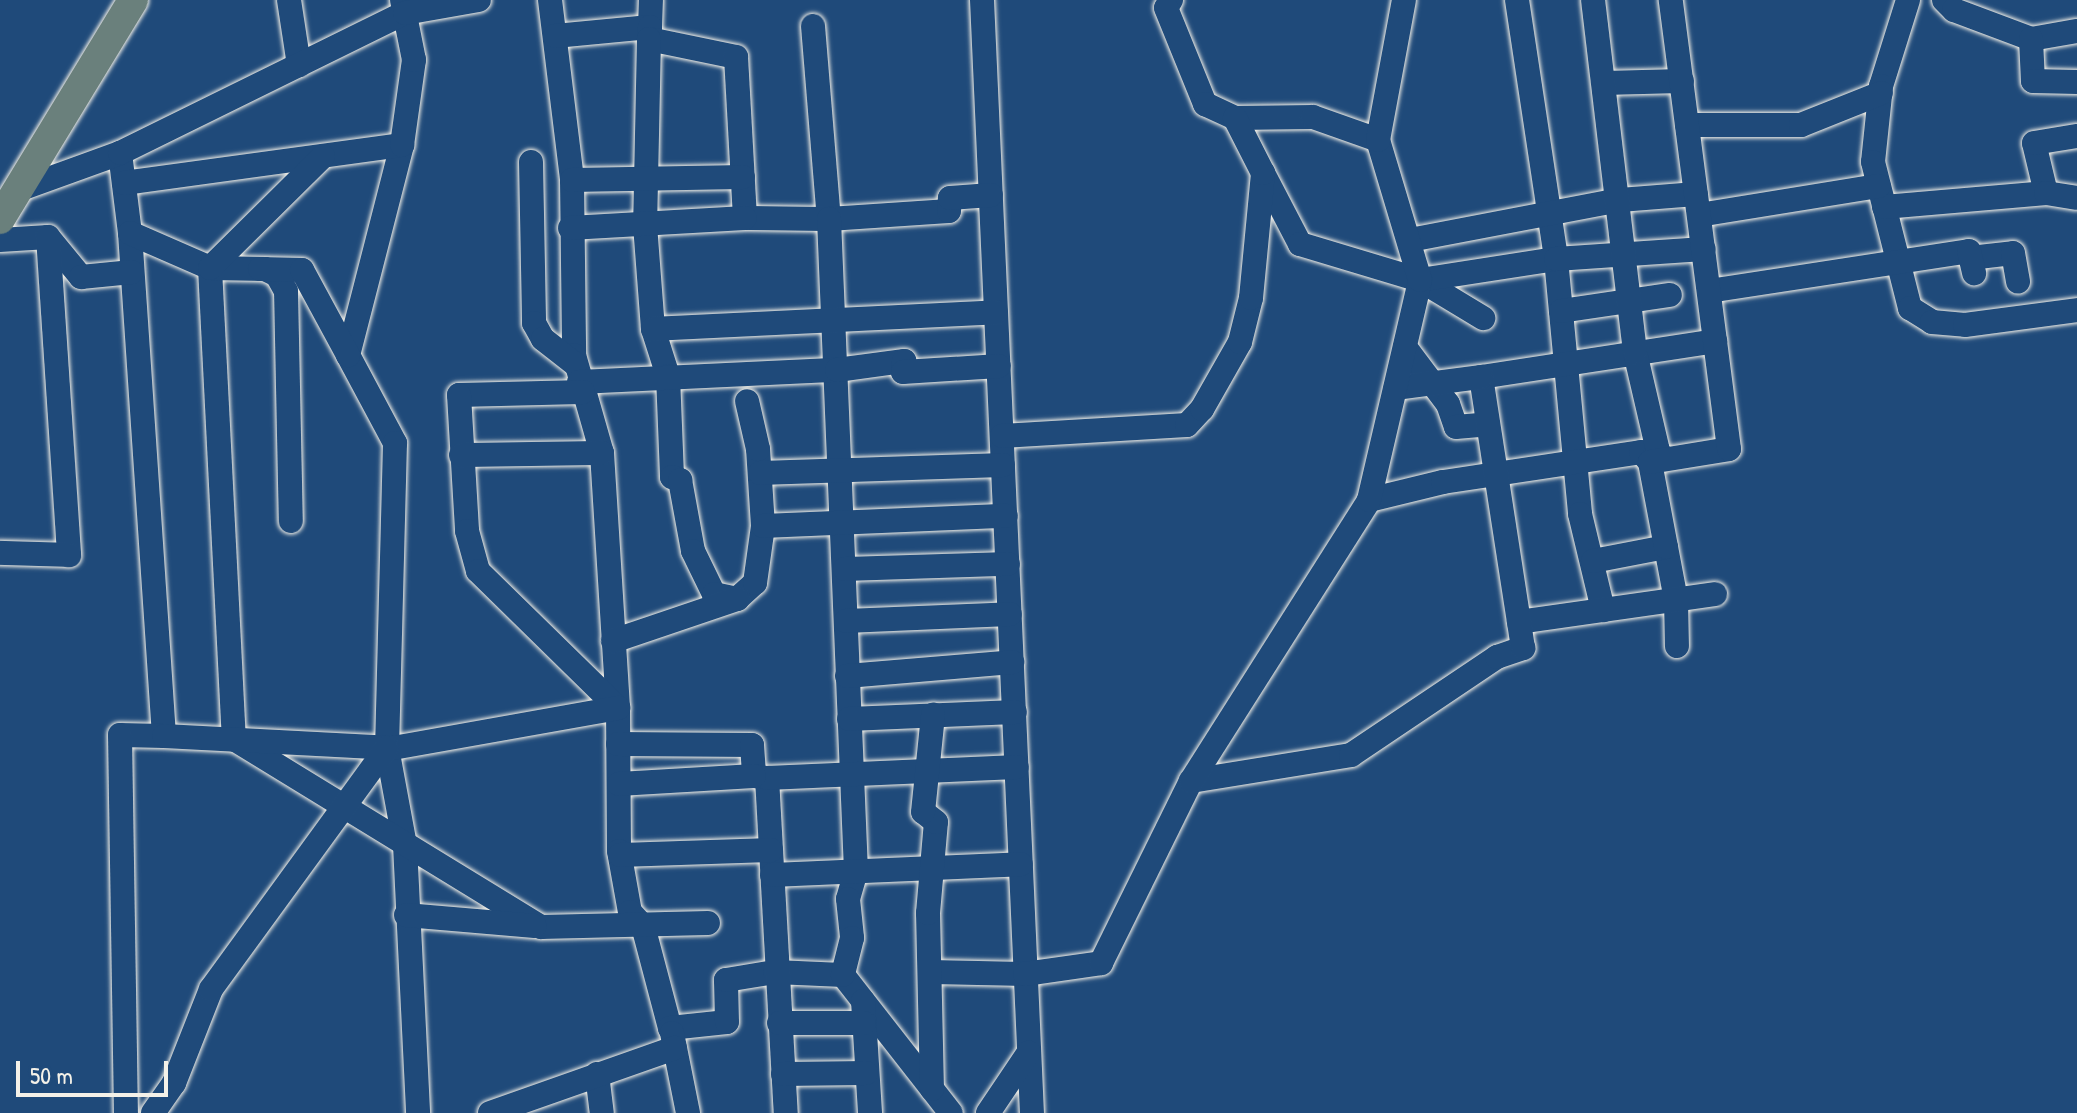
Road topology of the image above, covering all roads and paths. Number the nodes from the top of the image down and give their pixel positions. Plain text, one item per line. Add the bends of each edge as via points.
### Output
1 (133, 0) edge
2 (289, 0) edge
3 (479, 0) edge
4 (550, 0) edge
5 (651, 0) edge
6 (982, 0) edge
7 (1404, 0) edge
8 (1517, 0) edge
9 (1593, 0) edge
10 (1671, 0) edge
11 (1908, 0) edge
12 (1944, 0) edge
13 (1163, 2) edge
14 (404, 6) edge
15 (813, 26) dead end
16 (2077, 31) edge
17 (650, 33) junction
18 (555, 36) junction
19 (2031, 39) junction
20 (299, 65) junction
21 (1682, 81) junction
22 (2077, 82) edge
23 (1604, 83) junction
24 (1881, 93) junction
25 (1235, 118) junction
26 (1687, 125) junction
27 (2077, 136) edge
28 (1378, 140) junction
29 (402, 145) junction
30 (120, 153) junction
31 (323, 156) junction
32 (531, 162) dead end
33 (1263, 173) junction
34 (743, 177) junction
35 (572, 180) junction
36 (646, 180) junction
37 (124, 183) junction
38 (18, 190) junction
39 (2046, 193) junction
40 (991, 195) junction
41 (1882, 196) junction
42 (2077, 198) edge
43 (1620, 200) junction
44 (1698, 205) junction
45 (1549, 213) junction
46 (745, 218) junction
47 (0, 219) edge
48 (829, 219) junction
49 (645, 225) junction
50 (570, 228) junction
51 (130, 233) junction
52 (48, 237) junction
53 (0, 240) edge
54 (1410, 240) junction
55 (1704, 249) junction
56 (1627, 257) junction
57 (1556, 259) junction
58 (1898, 262) junction
59 (210, 268) junction
60 (132, 272) junction
61 (1420, 280) junction
62 (2018, 282) dead end
63 (1709, 291) junction
64 (1670, 295) dead end
65 (1632, 304) junction
66 (2077, 310) edge
67 (1561, 311) junction
68 (996, 312) junction
69 (834, 316) junction
70 (1483, 318) dead end
71 (653, 329) junction
72 (1715, 341) junction
73 (1405, 347) junction
74 (1635, 352) junction
75 (348, 355) junction
76 (1566, 363) junction
77 (999, 366) junction
78 (837, 370) junction
79 (668, 376) junction
80 (1481, 377) junction
81 (579, 379) junction
82 (1432, 383) junction
83 (1396, 388) junction
84 (747, 401) dead end
85 (1488, 424) junction
86 (1002, 436) junction
87 (602, 453) junction
88 (461, 455) junction
89 (1650, 462) junction
90 (1576, 464) junction
91 (1003, 465) junction
92 (843, 469) junction
93 (760, 473) junction
94 (1496, 473) junction
95 (1369, 500) junction
96 (1006, 516) junction
97 (291, 521) dead end
98 (844, 523) junction
99 (763, 526) junction
100 (1666, 547) junction
101 (0, 553) edge
102 (1593, 561) junction
103 (1008, 564) junction
104 (845, 569) junction
105 (1715, 594) dead end
106 (737, 599) junction
107 (1676, 600) junction
108 (1603, 610) junction
109 (1010, 614) junction
110 (846, 621) junction
111 (1519, 622) junction
112 (613, 641) junction
113 (1677, 646) dead end
114 (1012, 662) junction
115 (847, 676) junction
116 (618, 708) junction
117 (1015, 712) junction
118 (933, 715) junction
119 (849, 719) junction
120 (164, 736) junction
121 (234, 739) junction
122 (618, 744) junction
123 (387, 748) junction
124 (1017, 767) junction
125 (929, 770) junction
126 (851, 771) junction
127 (761, 777) junction
128 (1191, 781) junction
129 (619, 784) junction
130 (343, 808) junction
131 (405, 845) junction
132 (771, 850) junction
133 (620, 855) junction
134 (1021, 864) junction
135 (856, 871) junction
136 (929, 872) junction
137 (772, 875) junction
138 (406, 915) junction
139 (708, 923) dead end
140 (643, 926) junction
141 (541, 927) junction
142 (775, 972) junction
143 (931, 972) junction
144 (1025, 974) junction
145 (843, 975) junction
146 (864, 1012) junction
147 (779, 1023) junction
148 (672, 1038) junction
149 (1029, 1052) junction
150 (866, 1073) junction
151 (597, 1074) junction
152 (783, 1074) junction
153 (932, 1089) junction
154 (126, 1113) edge
155 (153, 1113) edge
156 (418, 1113) edge
157 (490, 1113) edge
158 (602, 1113) edge
159 (688, 1113) edge
160 (786, 1113) edge
161 (870, 1113) edge
162 (951, 1113) edge
163 (988, 1113) edge
164 (1032, 1113) edge

1 - 38 main road
2 - 20 street
3 - 14 street
4 - 18 street
5 - 17 street
6 - 40 street
7 - 28 street
8 - 45 street
9 - 23 street
10 - 21 street
11 - 24 street
12 - 19 street via 1954,10
13 - 25 street via 1205,104
14 - 20 street
14 - 29 street via 414,60
15 - 48 street
16 - 19 street
17 - 18 street
17 - 34 street via 736,57
17 - 36 street
18 - 35 street
19 - 22 street via 2033,81
20 - 30 street
21 - 23 street
21 - 26 street
23 - 43 street
24 - 26 street via 1801,125
24 - 41 street via 1873,162
25 - 28 street via 1313,117
25 - 33 street
26 - 44 street
27 - 39 street via 2034,143
28 - 54 street
29 - 31 street
29 - 75 street
30 - 37 street
30 - 38 street
31 - 37 street
31 - 59 street
32 - 81 street via 534,323
33 - 61 street via 1300,244
33 - 86 street via 1251,298 1240,342 1202,409 1187,425
34 - 36 street
34 - 46 street
35 - 36 street
35 - 50 street
36 - 49 street
37 - 51 street
38 - 47 main road
39 - 41 street
39 - 42 street
40 - 48 street via 950,198 949,211
40 - 68 street
41 - 44 street
41 - 58 street
43 - 44 street
43 - 45 street
43 - 56 street
44 - 55 street
45 - 54 street
45 - 57 street
46 - 48 street
46 - 49 street
48 - 69 street
49 - 50 street
49 - 71 street
50 - 81 street
51 - 59 street
51 - 60 street
52 - 53 street
52 - 60 street via 81,277
52 - 101 street via 69,555
54 - 61 street
55 - 56 street
55 - 63 street
56 - 57 street
56 - 65 street
57 - 61 street
57 - 67 street
58 - 62 street via 1969,251 1972,265 2013,253
58 - 63 street
58 - 66 street via 1910,308 1932,322 1965,325
59 - 75 street via 302,270
59 - 97 street via 265,269 277,275 286,291
59 - 121 street
60 - 120 street
61 - 70 street
61 - 73 street
63 - 72 street
64 - 65 street
65 - 67 street
65 - 74 street
67 - 76 street
68 - 69 street
68 - 77 street
69 - 71 street
69 - 78 street
71 - 79 street
72 - 74 street
72 - 89 street via 1729,449
73 - 82 street
73 - 83 street
74 - 76 street
74 - 89 street via 1658,451
75 - 123 street via 395,443
76 - 80 street
76 - 90 street
77 - 78 street via 903,372 904,361
77 - 86 street
78 - 79 street
78 - 92 street
79 - 81 street
79 - 106 street via 672,477 680,480 693,551 714,594
80 - 82 street
80 - 85 street
81 - 87 street
81 - 88 street via 459,395
82 - 83 street
82 - 85 street via 1456,427
83 - 95 street
84 - 93 street
85 - 94 street
86 - 91 street
87 - 88 street
87 - 112 street
88 - 116 street via 467,531 478,571
89 - 90 street via 1641,452
89 - 100 street
90 - 94 street
90 - 102 street via 1580,514
91 - 92 street
91 - 96 street
92 - 93 street
92 - 98 street
93 - 99 street
94 - 95 street
94 - 111 street
95 - 128 street
96 - 98 street
96 - 103 street
98 - 99 street
98 - 104 street
99 - 106 street via 755,583
100 - 102 street
100 - 107 street
102 - 108 street
103 - 104 street
103 - 109 street
104 - 110 street
105 - 107 street
106 - 112 street
107 - 108 street
107 - 113 street
108 - 111 street
109 - 110 street
109 - 114 street
110 - 115 street
111 - 128 street via 1523,648 1497,657 1351,755
112 - 116 street
114 - 115 street
114 - 117 street
115 - 119 street
116 - 122 street
116 - 123 street
117 - 118 street
117 - 124 street
118 - 119 street
118 - 125 street
119 - 126 street
120 - 121 street
120 - 154 street via 120,735
121 - 123 street
121 - 130 street
122 - 127 street via 752,745
122 - 129 street
123 - 130 street
123 - 131 street
124 - 125 street
124 - 134 street
125 - 126 street
125 - 136 street via 923,812 936,822
126 - 127 street
126 - 135 street
127 - 129 street
127 - 132 street
128 - 144 street via 1101,963
129 - 133 street
130 - 131 street
130 - 155 street via 211,989 174,1083
131 - 138 street
131 - 141 street
132 - 133 street
132 - 137 street
133 - 140 street via 630,912
134 - 136 street
134 - 144 street
135 - 136 street
135 - 137 street
135 - 145 street via 848,899 852,938
136 - 143 street
137 - 142 street
138 - 141 street
138 - 156 street
139 - 140 street
140 - 141 street
140 - 148 street
142 - 145 street
142 - 147 street
142 - 148 street via 726,980 727,1022
143 - 144 street
143 - 153 street
144 - 149 street
145 - 146 street
146 - 147 street
146 - 150 street
146 - 153 street
147 - 152 street
148 - 151 street
148 - 159 street
149 - 163 street
149 - 164 street
150 - 152 street
150 - 161 street
151 - 157 street
151 - 158 street
152 - 160 street
153 - 162 street

